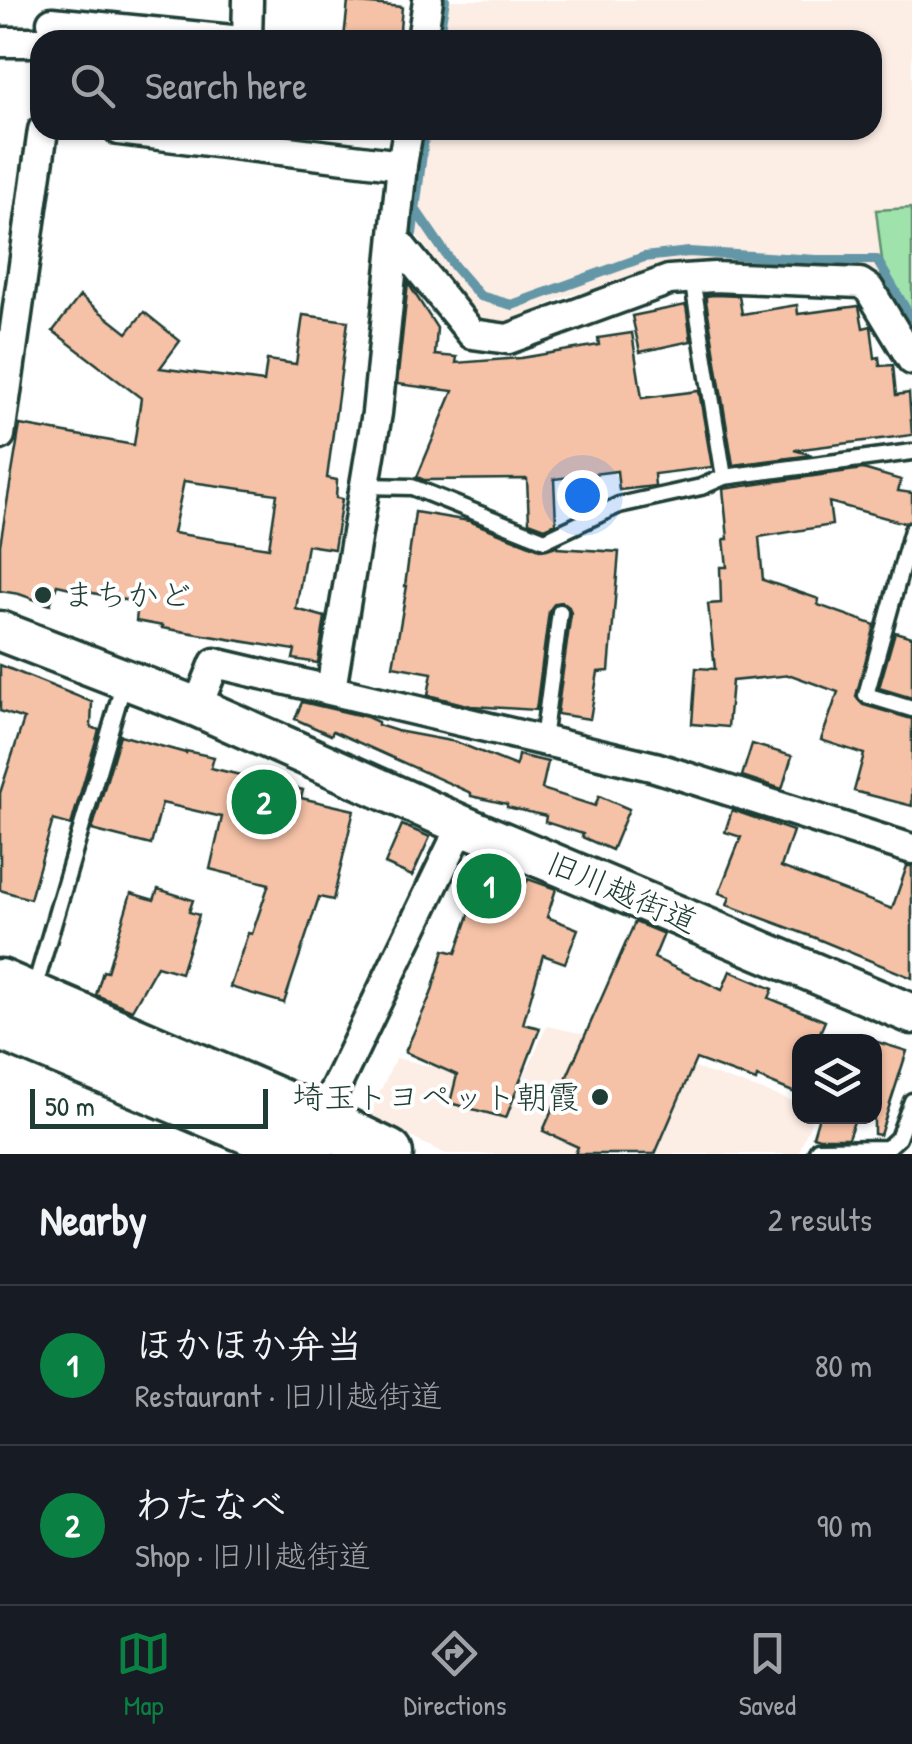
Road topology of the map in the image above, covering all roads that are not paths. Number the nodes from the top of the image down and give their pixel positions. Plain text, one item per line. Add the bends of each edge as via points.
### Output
1 (248, 0) edge
2 (428, 0) edge
3 (49, 26) edge
4 (101, 30) edge
5 (247, 30) edge
6 (424, 30) edge
7 (30, 32) edge
8 (0, 42) edge
9 (41, 140) edge
10 (257, 140) edge
11 (406, 140) edge
12 (402, 165) junction
13 (394, 239) junction
14 (692, 278) junction
15 (6, 356) edge
16 (912, 360) edge
17 (0, 435) edge
18 (912, 452) edge
19 (724, 477) junction
20 (364, 486) junction
21 (912, 530) edge
22 (560, 612) dead end
23 (0, 631) edge
24 (125, 679) junction
25 (331, 689) junction
26 (197, 707) junction
27 (912, 709) edge
28 (543, 740) junction
29 (462, 825) junction
30 (912, 849) edge
31 (11, 1002) edge
32 (912, 1014) edge
33 (912, 1101) edge
34 (309, 1145) edge
35 (388, 1154) edge
36 (816, 1154) edge

1 - 5 street
2 - 6 street
3 - 4 street
7 - 8 street
9 - 15 street
10 - 12 street
11 - 12 street
12 - 13 street
13 - 14 street via 472,334 508,339 669,280
13 - 20 street
14 - 16 street via 860,283
14 - 19 lane
15 - 17 street
18 - 19 lane
19 - 20 lane via 619,505 545,540 412,487
20 - 25 street
21 - 27 lane via 866,694
22 - 28 lane
23 - 24 main road, 旧川越街道
24 - 26 main road, 旧川越街道
24 - 31 lane
25 - 26 street via 215,663
25 - 28 street
26 - 29 main road, 旧川越街道
28 - 30 street via 655,766
29 - 32 main road, 旧川越街道
29 - 34 street
31 - 34 highway
33 - 36 lane via 898,1138 887,1148
34 - 35 highway

